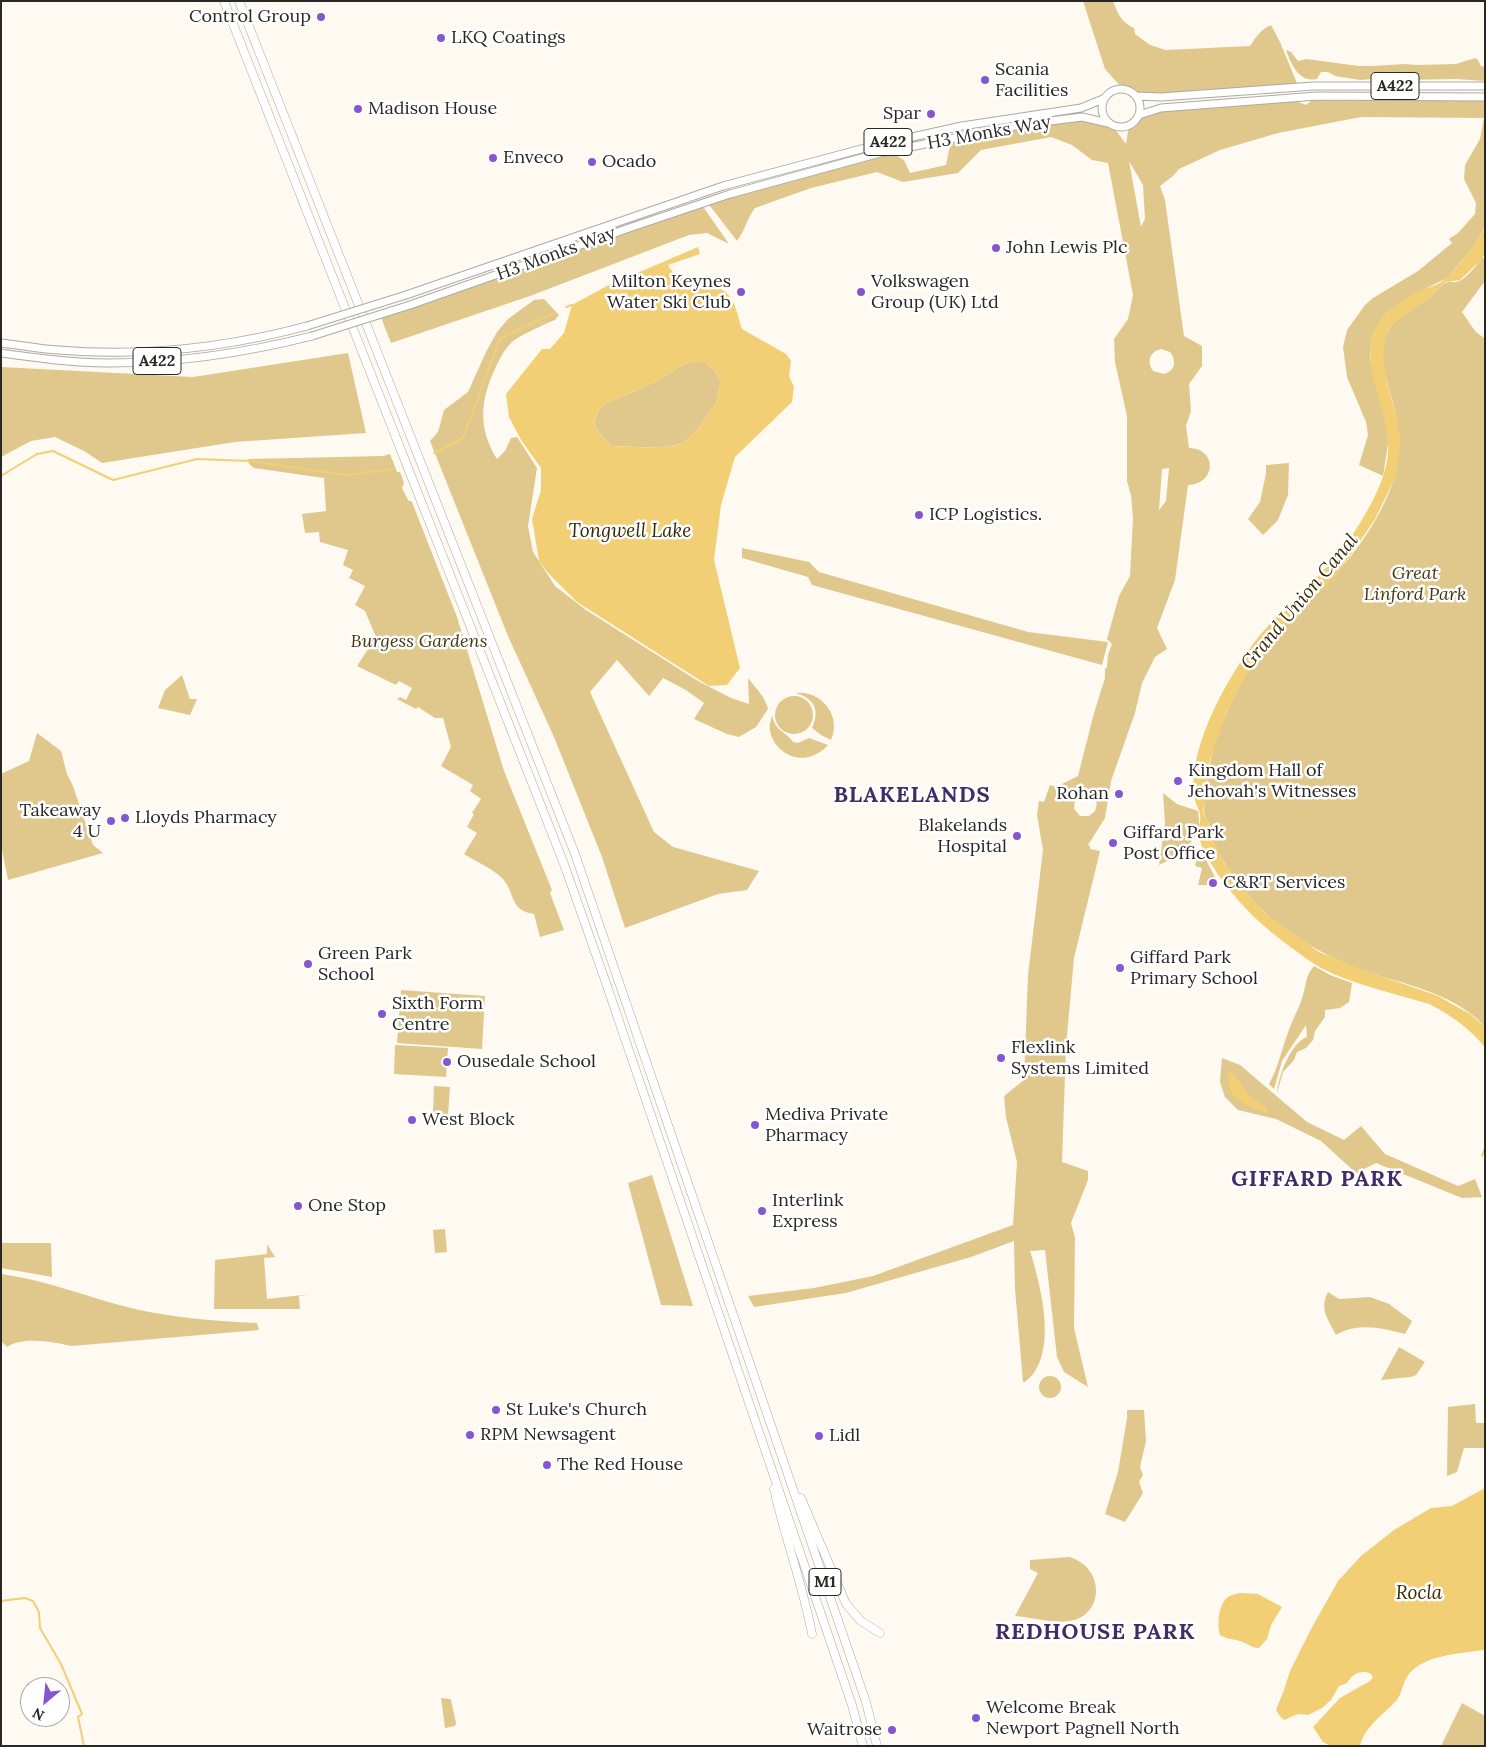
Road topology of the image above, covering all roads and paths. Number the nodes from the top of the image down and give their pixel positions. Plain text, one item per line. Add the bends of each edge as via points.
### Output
1 (224, 1) edge
2 (239, 1) edge
3 (1485, 86) edge
4 (1136, 96) junction
5 (1485, 97) edge
6 (1103, 99) junction
7 (1139, 115) junction
8 (1108, 123) junction
9 (1, 342) edge
10 (1, 353) edge
11 (780, 1448) junction
12 (766, 1452) junction
13 (880, 1633) dead end
14 (812, 1634) dead end
15 (863, 1746) edge
16 (877, 1746) edge

1 - 12 highway, M1 via 564,864
2 - 11 highway, M1 via 575,854
3 - 4 main road, A422 via 1314,86
4 - 6 main road, A422 via 1122,88 1109,92
4 - 7 main road
5 - 7 main road, A422 via 1317,96 1162,108
6 - 8 main road via 1102,112
6 - 9 main road, H3 Monks Way / A422, bridge via 1081,108 962,126 876,145 723,186 472,274 275,335 160,352 56,350
7 - 8 main road, A422 via 1125,127
8 - 10 main road, H3 Monks Way / A422, bridge via 1082,117 1057,120 880,153 730,194 410,305 279,344 211,356 108,363
11 - 13 highway via 848,1608 859,1620
11 - 16 highway, M1 via 866,1702
12 - 14 highway via 779,1514
12 - 15 highway, M1

